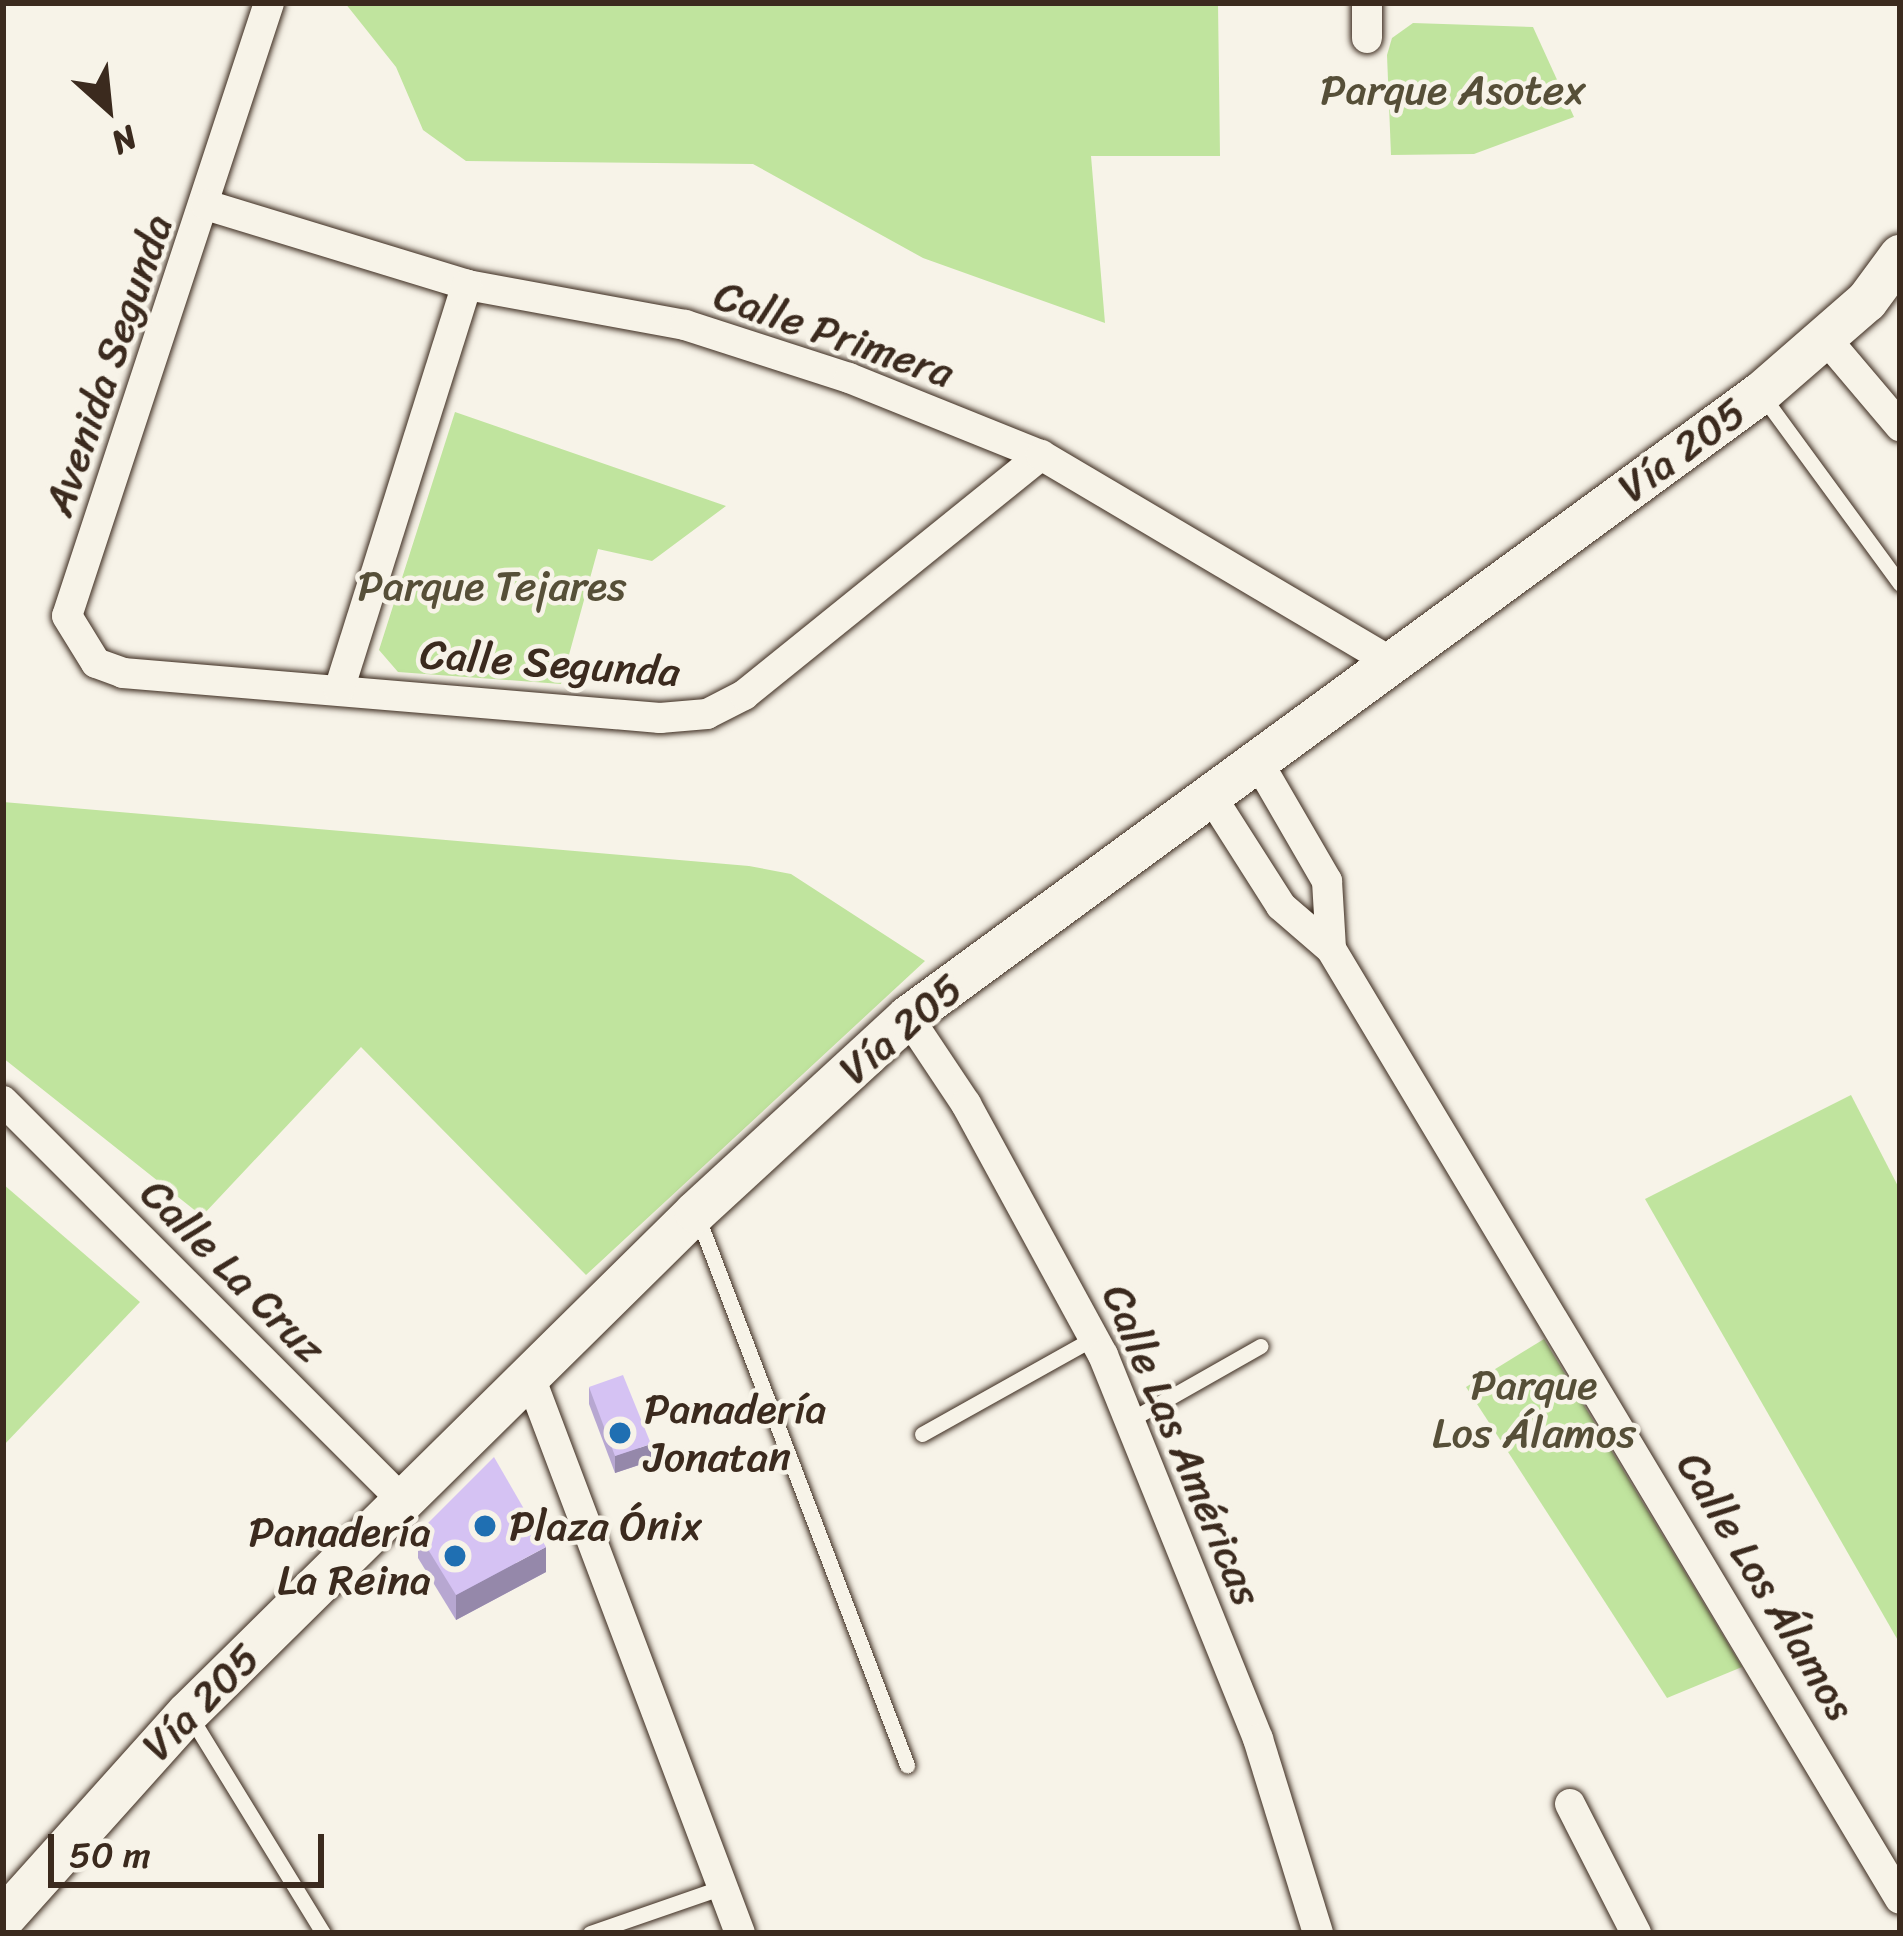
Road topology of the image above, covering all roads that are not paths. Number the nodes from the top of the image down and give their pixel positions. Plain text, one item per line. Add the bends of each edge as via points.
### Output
1 (269, 3) edge
2 (1367, 3) edge
3 (1367, 38) dead end
4 (206, 205) junction
5 (1900, 256) edge
6 (467, 285) junction
7 (1827, 340) junction
8 (1761, 393) junction
9 (1900, 426) edge
10 (1041, 455) junction
11 (1900, 584) edge
12 (67, 616) joint
13 (1388, 660) junction
14 (339, 690) junction
15 (1258, 762) junction
16 (1211, 796) junction
17 (1331, 949) junction
18 (908, 1018) junction
19 (3, 1101) edge
20 (696, 1212) junction
21 (1094, 1338) junction
22 (1260, 1346) dead end
23 (530, 1377) junction
24 (1130, 1420) junction
25 (922, 1434) dead end
26 (403, 1501) junction
27 (188, 1713) junction
28 (907, 1765) dead end
29 (1570, 1804) dead end
30 (722, 1886) junction
31 (1900, 1899) edge
32 (3, 1919) edge
33 (323, 1933) edge
34 (590, 1933) edge
35 (740, 1933) edge
36 (1318, 1933) edge
37 (1636, 1933) edge

1 - 4 street, Avenida Segunda
2 - 3 street
4 - 6 street, Calle Primera
4 - 12 street, Avenida Segunda
5 - 7 main road, Vía 205
6 - 10 street, Calle Primera via 685,326 849,378
6 - 14 street
7 - 8 main road, Vía 205
7 - 9 street
8 - 11 lane
8 - 13 main road, Vía 205
10 - 13 street, Calle Primera
10 - 14 street, Calle Segunda via 744,695 706,714 659,718
12 - 14 street, Calle Segunda via 96,663 123,673
13 - 15 main road, Vía 205
15 - 16 main road, Vía 205
15 - 17 street via 1327,881
16 - 17 street via 1280,906
16 - 18 main road, Vía 205
17 - 31 street, Calle Los Álamos
18 - 20 main road, Vía 205
18 - 21 street, Calle Las Américas via 966,1104
19 - 26 street, Calle La Cruz
20 - 23 main road, Vía 205
20 - 28 lane
21 - 24 street, Calle Las Américas
21 - 25 lane
22 - 24 lane
23 - 26 main road, Vía 205
23 - 30 street
24 - 36 street, Calle Las Américas via 1258,1739
26 - 27 main road, Vía 205
27 - 32 main road, Vía 205
27 - 33 lane
29 - 37 street
30 - 34 lane
30 - 35 street

